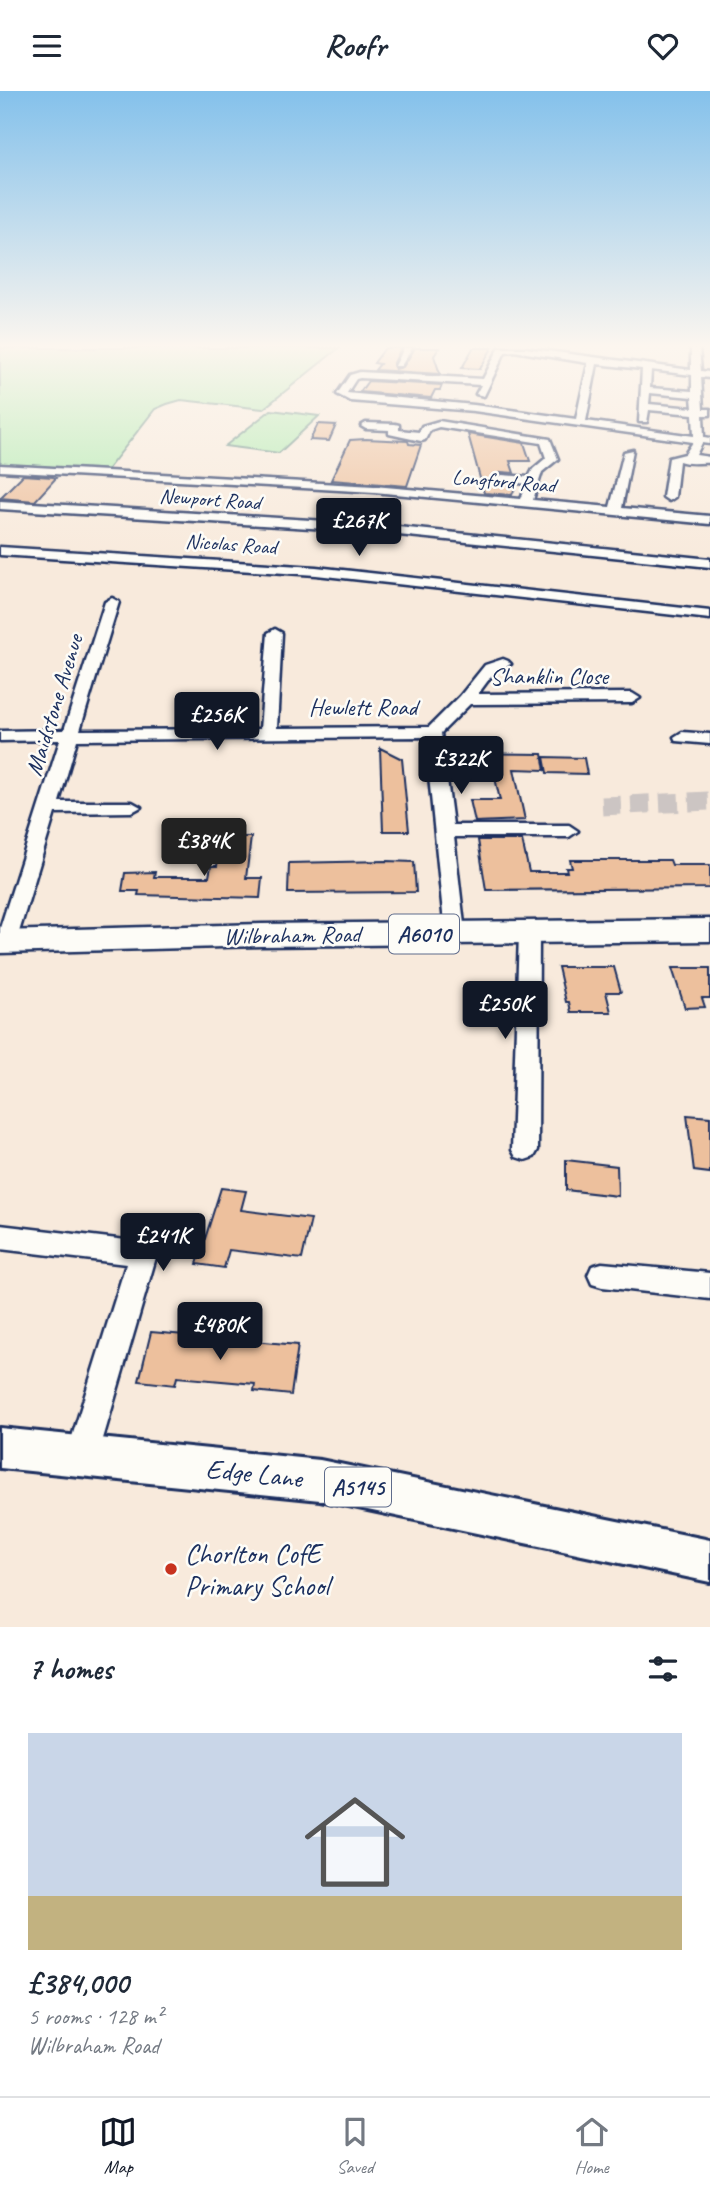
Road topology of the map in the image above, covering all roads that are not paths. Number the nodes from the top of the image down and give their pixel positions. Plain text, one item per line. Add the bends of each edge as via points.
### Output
1 (557, 420) edge
2 (581, 420) edge
3 (643, 420) edge
4 (700, 420) edge
5 (580, 423) junction
6 (366, 426) dead end
7 (642, 432) junction
8 (704, 441) edge
9 (629, 452) dead end
10 (689, 457) junction
11 (710, 462) edge
12 (0, 468) edge
13 (535, 477) junction
14 (502, 478) dead end
15 (669, 498) dead end
16 (526, 502) junction
17 (0, 505) edge
18 (615, 512) junction
19 (710, 520) edge
20 (0, 551) edge
21 (710, 563) edge
22 (112, 602) dead end
23 (710, 615) edge
24 (275, 633) dead end
25 (503, 664) dead end
26 (632, 698) dead end
27 (466, 699) junction
28 (268, 732) junction
29 (433, 732) junction
30 (71, 735) junction
31 (0, 736) edge
32 (682, 737) dead end
33 (710, 739) edge
34 (132, 807) dead end
35 (48, 808) junction
36 (446, 831) junction
37 (569, 831) dead end
38 (710, 930) edge
39 (455, 933) junction
40 (529, 933) junction
41 (3, 942) edge
42 (525, 1150) dead end
43 (0, 1237) edge
44 (602, 1275) dead end
45 (710, 1286) edge
46 (0, 1448) edge
47 (82, 1456) junction
48 (710, 1561) edge

1 - 5 street
2 - 5 street
3 - 7 street
4 - 8 street
5 - 7 street
6 - 13 street via 395,427 393,432 421,437 426,428 439,425 546,441 552,459
7 - 8 street
8 - 10 street
9 - 18 street
10 - 11 street via 687,460
10 - 15 street via 674,458
12 - 16 street, Longford Road
13 - 14 street
13 - 16 street
16 - 18 street, Longford Road
17 - 21 street, Newport Road via 359,527
18 - 19 street, Longford Road
20 - 23 street, Nicolas Road via 316,571
22 - 30 street, Maidstone Avenue
24 - 28 street
25 - 27 street via 490,668
26 - 27 street, Shanklin Close
27 - 29 street
28 - 29 street, Hewlett Road
28 - 30 street, Hewlett Road
29 - 36 street
30 - 31 street, Hewlett Road
30 - 35 street, Maidstone Avenue
32 - 33 street
34 - 35 street
35 - 41 street, Maidstone Avenue
36 - 37 street
36 - 39 street
38 - 40 highway, Wilbraham Road / A6010
39 - 40 highway, Wilbraham Road / A6010
39 - 41 highway, Wilbraham Road / A6010
40 - 42 street
43 - 47 street via 143,1254
44 - 45 street
46 - 47 main road, Edge Lane / A5145
47 - 48 main road, Edge Lane / A5145 via 320,1480

